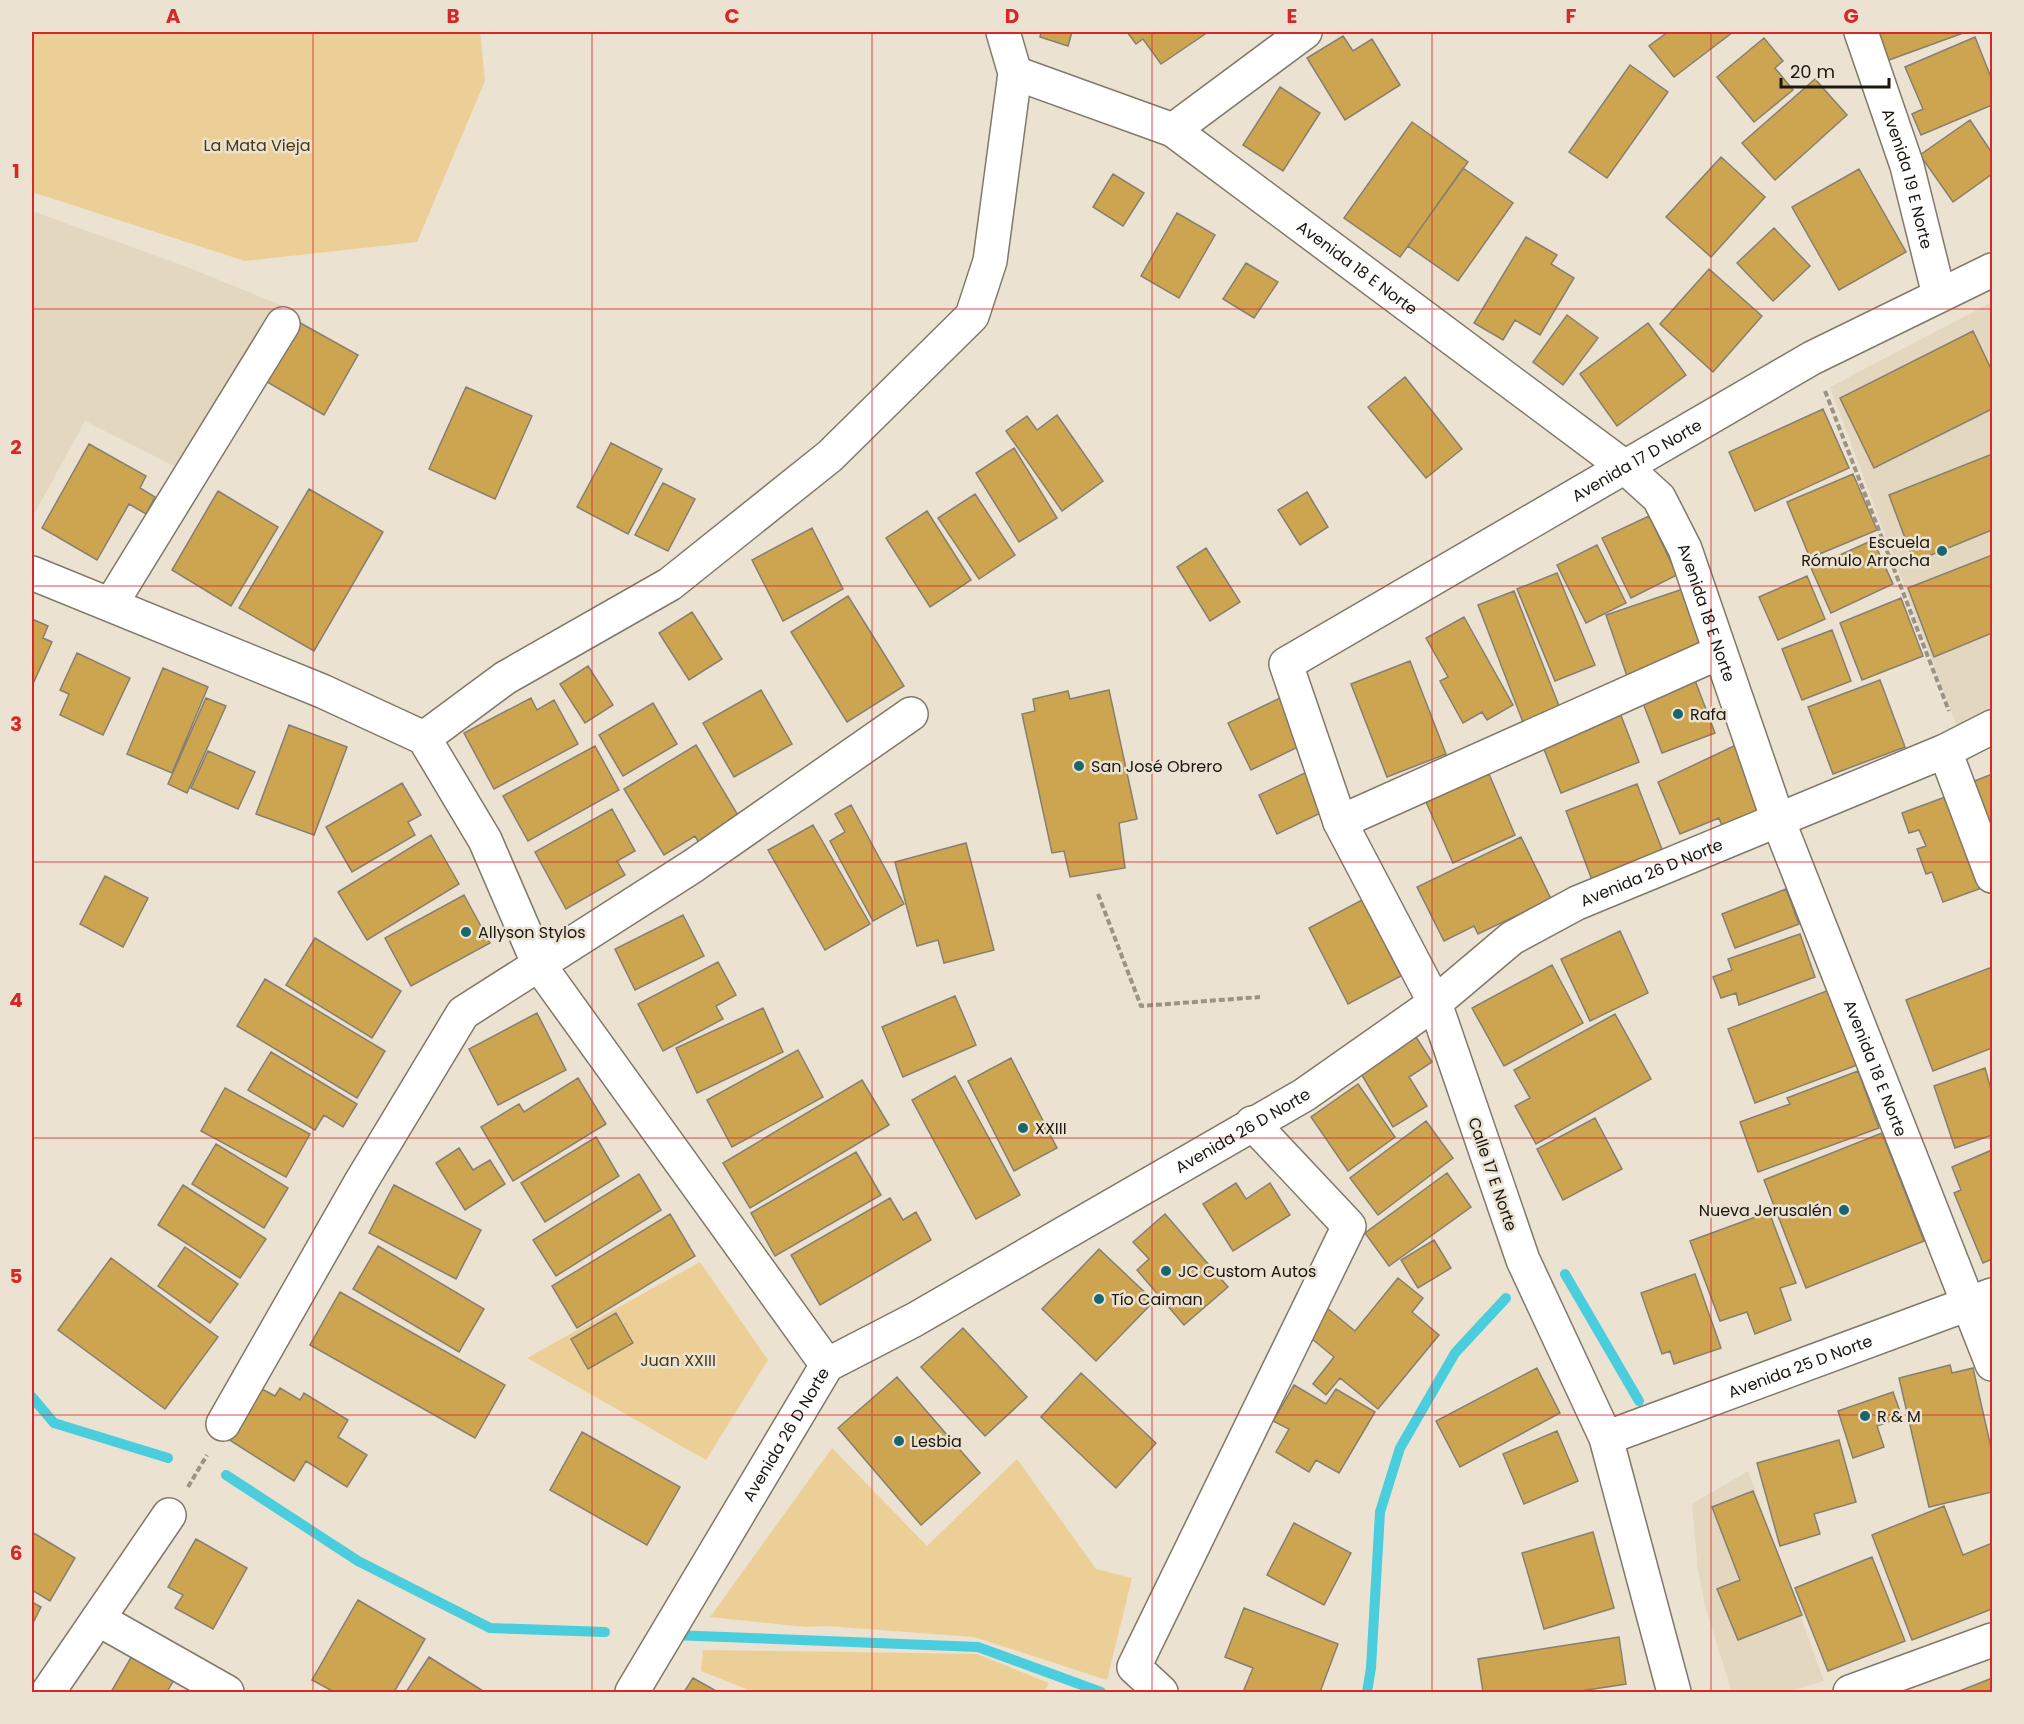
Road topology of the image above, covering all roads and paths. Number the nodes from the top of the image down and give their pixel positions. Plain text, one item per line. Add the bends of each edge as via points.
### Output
1 (1003, 32) edge
2 (1305, 32) edge
3 (1861, 32) edge
4 (1015, 73) junction
5 (1173, 130) junction
6 (1992, 270) edge
7 (1939, 295) junction
8 (282, 324) dead end
9 (1812, 358) junction
10 (1626, 468) junction
11 (32, 573) edge
12 (111, 604) junction
13 (1720, 652) junction
14 (1286, 664) joint
15 (912, 714) dead end
16 (1992, 727) edge
17 (424, 738) junction
18 (1953, 747) junction
19 (1778, 820) junction
20 (1340, 822) junction
21 (1992, 876) edge
22 (1098, 894) dead end
23 (539, 965) junction
24 (1260, 997) dead end
25 (1435, 1004) junction
26 (1252, 1124) junction
27 (1981, 1300) edge
28 (1992, 1364) edge
29 (827, 1365) junction
30 (218, 1435) joint
31 (1606, 1438) junction
32 (193, 1481) dead end
33 (170, 1515) dead end
34 (98, 1619) junction
35 (1992, 1640) edge
36 (48, 1692) edge
37 (227, 1692) edge
38 (632, 1692) edge
39 (1161, 1692) edge
40 (1674, 1692) edge
41 (1850, 1692) edge

1 - 4 street
2 - 5 street
3 - 7 street, Avenida 19 E Norte via 1907,166
4 - 5 street, Avenida 18 E Norte
4 - 17 street via 990,261 972,316 830,456 670,584 505,678
5 - 10 street, Avenida 18 E Norte
6 - 7 street, Avenida 17 D Norte
7 - 9 street, Avenida 17 D Norte
8 - 12 street
9 - 10 street, Avenida 17 D Norte
9 - 18 path
10 - 13 street, Avenida 18 E Norte via 1659,498 1672,520 1686,549
10 - 14 street, Avenida 17 D Norte
11 - 12 street
12 - 17 street
13 - 19 street, Avenida 18 E Norte
13 - 20 street
14 - 20 street, Calle 17 E Norte
15 - 23 street via 693,866
16 - 18 street, Avenida 26 D Norte
17 - 23 street via 485,840
18 - 19 street, Avenida 26 D Norte
18 - 21 street
19 - 25 street, Avenida 26 D Norte via 1576,903 1512,938
19 - 27 street, Avenida 18 E Norte
20 - 25 street, Calle 17 E Norte
22 - 24 path via 1141,1006
23 - 29 street
23 - 30 street via 464,1013 361,1182
25 - 26 street, Avenida 26 D Norte via 1304,1095
25 - 31 street, Calle 17 E Norte via 1523,1260
26 - 29 street, Avenida 26 D Norte via 914,1320
26 - 39 street via 1349,1226 1134,1668
27 - 28 street, Avenida 18 E Norte
27 - 31 street, Avenida 25 D Norte
29 - 38 street, Avenida 26 D Norte
30 - 32 path
31 - 40 street, Calle 17 E Norte
33 - 34 street
34 - 36 street
34 - 37 street
35 - 41 street

